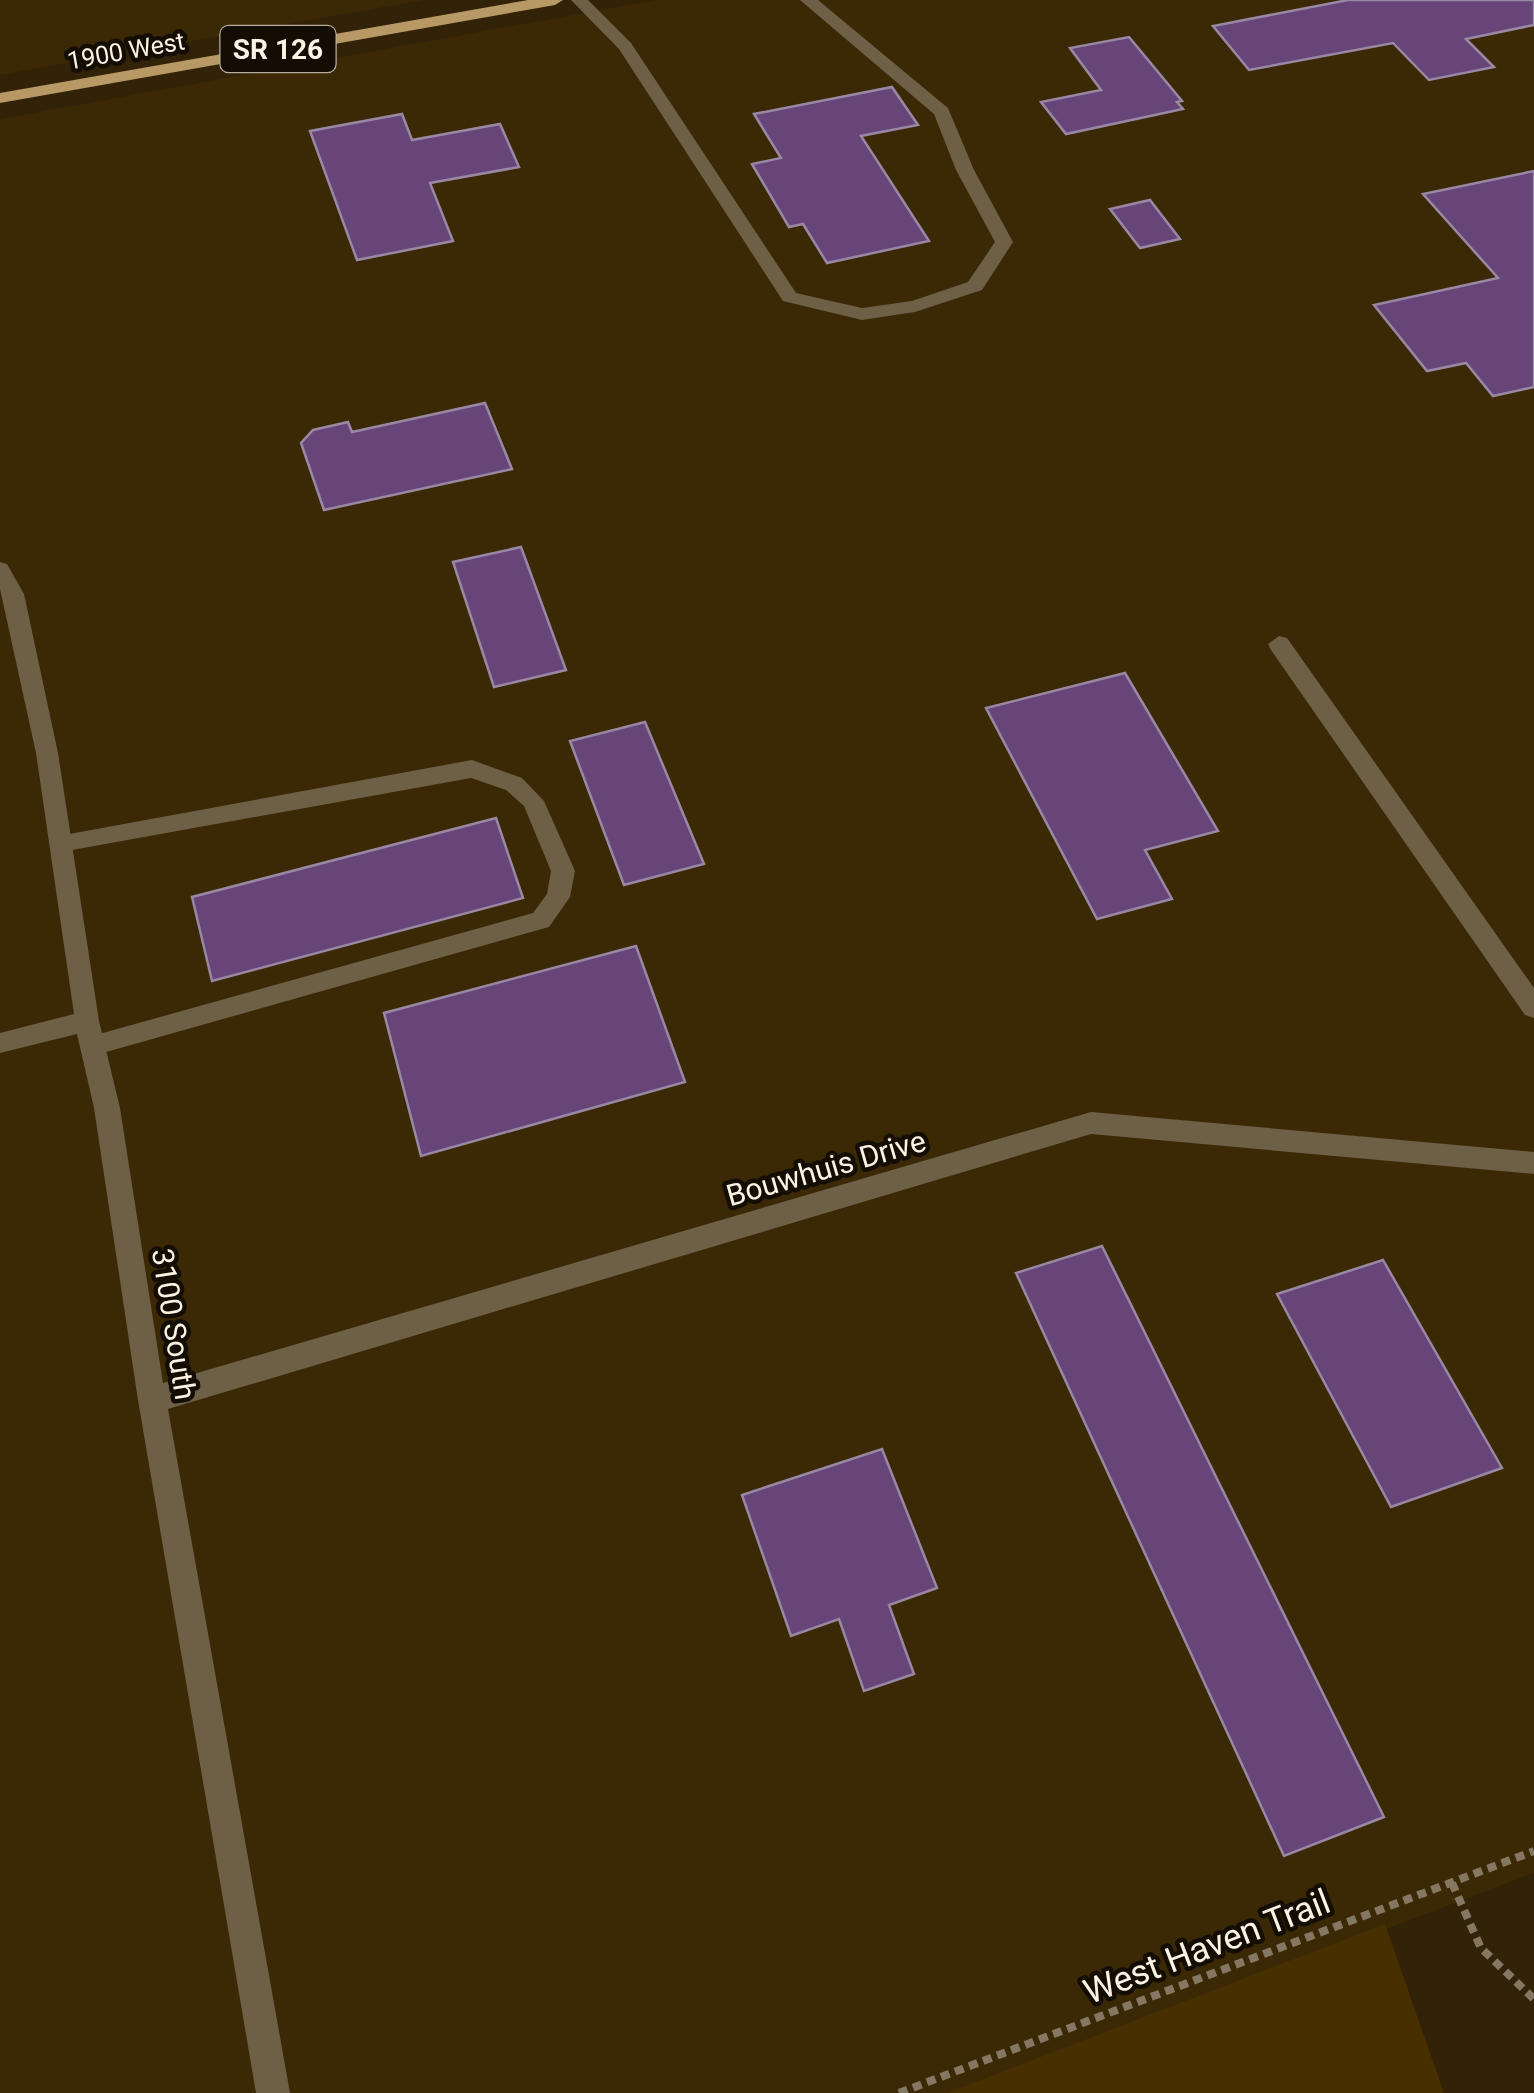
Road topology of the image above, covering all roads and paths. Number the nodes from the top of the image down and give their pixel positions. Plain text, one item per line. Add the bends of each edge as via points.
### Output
1 (555, 0) edge
2 (579, 0) edge
3 (808, 0) edge
4 (0, 98) edge
5 (0, 569) edge
6 (1279, 644) dead end
7 (61, 844) junction
8 (1534, 1008) edge
9 (90, 1033) junction
10 (0, 1043) edge
11 (1534, 1163) edge
12 (152, 1400) junction
13 (1534, 1851) edge
14 (1452, 1883) junction
15 (1534, 1999) edge
16 (272, 2093) edge
17 (899, 2093) edge

1 - 4 main road, 1900 West / SR 126
2 - 3 street via 626,46 790,296 862,314 975,286 1004,242 942,112
5 - 7 street, 3100 South via 17,612
6 - 8 street
7 - 9 street, 3100 South
7 - 9 street via 472,770 514,784 533,802 563,871 558,896 541,920
9 - 10 street
9 - 12 street, 3100 South
11 - 12 street, Bouwhuis Drive via 1091,1123
12 - 16 street, 3100 South
13 - 14 path, West Haven Trail
14 - 15 path via 1482,1948
14 - 17 path, West Haven Trail

